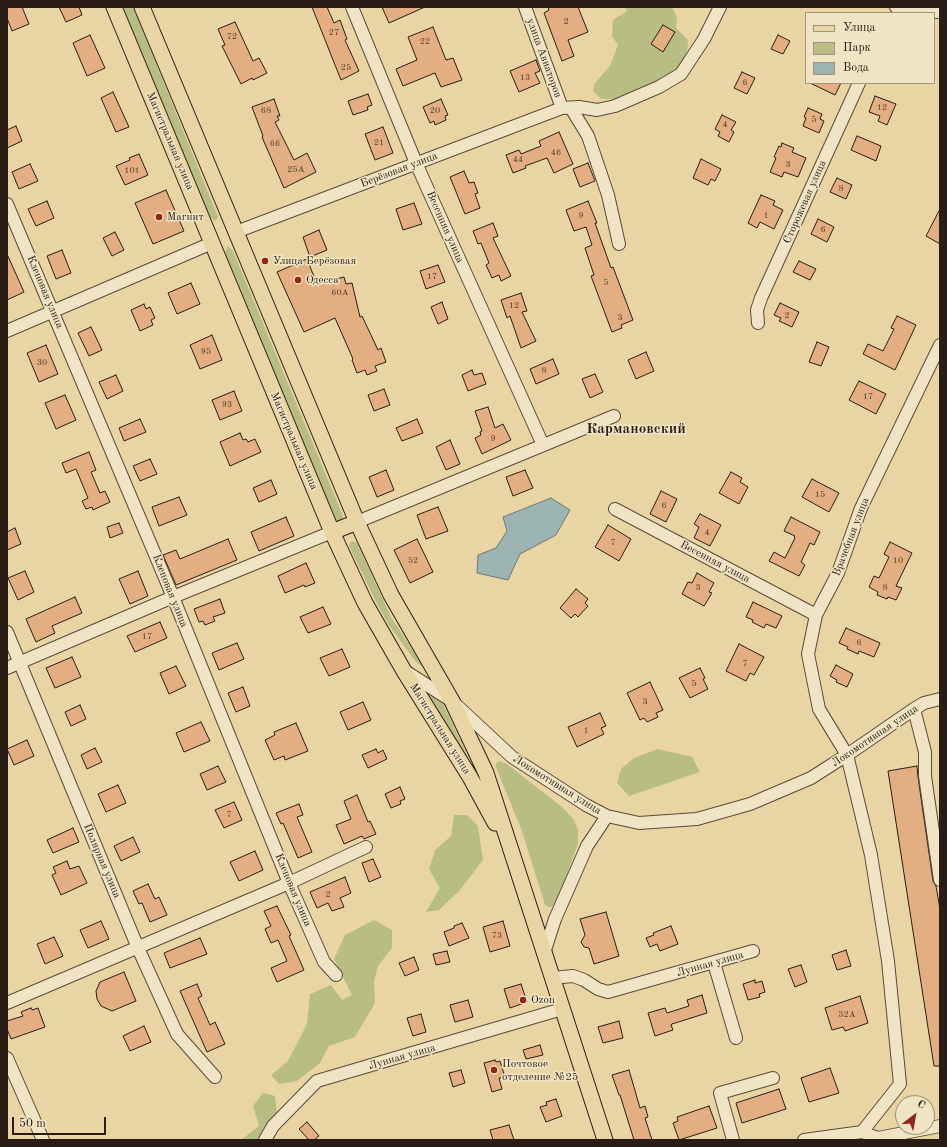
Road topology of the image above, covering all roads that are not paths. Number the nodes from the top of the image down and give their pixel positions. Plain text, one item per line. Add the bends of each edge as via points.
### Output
1 (114, 7) edge
2 (142, 7) edge
3 (352, 7) edge
4 (525, 7) edge
5 (720, 7) edge
6 (896, 7) edge
7 (940, 12) edge
8 (859, 84) edge
9 (567, 108) junction
10 (416, 163) junction
11 (7, 204) edge
12 (236, 232) junction
13 (212, 243) junction
14 (619, 244) dead end
15 (53, 312) junction
16 (758, 323) dead end
17 (7, 331) edge
18 (940, 345) edge
19 (614, 416) dead end
20 (542, 445) junction
21 (615, 508) dead end
22 (357, 522) junction
23 (332, 532) junction
24 (173, 597) junction
25 (816, 615) junction
26 (7, 632) edge
27 (19, 663) junction
28 (7, 668) edge
29 (404, 671) junction
30 (940, 699) edge
31 (452, 701) junction
32 (914, 709) junction
33 (847, 755) junction
34 (607, 816) junction
35 (366, 847) dead end
36 (513, 856) junction
37 (940, 880) edge
38 (289, 883) junction
39 (138, 948) junction
40 (753, 951) dead end
41 (544, 953) junction
42 (714, 963) junction
43 (336, 975) dead end
44 (552, 978) junction
45 (7, 1003) edge
46 (562, 1009) junction
47 (736, 1038) dead end
48 (7, 1058) edge
49 (216, 1077) dead end
50 (773, 1078) dead end
51 (940, 1126) edge
52 (862, 1132) junction
53 (878, 1139) edge
54 (44, 1140) edge
55 (265, 1140) edge
56 (605, 1140) edge
57 (733, 1140) edge
58 (804, 1140) edge

1 - 13 main road, Магистральная улица
2 - 12 main road, Магистральная улица
3 - 10 street, Весенняя улица
4 - 9 street, улица Авиаторов
5 - 9 street via 704,39 681,74 659,87 615,106 597,110
6 - 7 street via 922,12
8 - 16 street, Сторожевая улица via 761,298 757,310
9 - 10 street, Берёзовая улица
9 - 14 street, улица Авиаторов via 588,136 608,195
10 - 12 street, Берёзовая улица
10 - 20 street, Весенняя улица
11 - 15 street, Кленовая улица
12 - 13 main road
12 - 22 main road, Магистральная улица
13 - 15 street
13 - 23 main road, Магистральная улица
15 - 17 street
15 - 24 street, Кленовая улица
18 - 25 street, Врачебная улица via 861,508 838,573
19 - 20 street
20 - 22 street
21 - 25 street, Весенняя улица
22 - 23 main road
22 - 31 main road, Магистральная улица via 392,595
23 - 24 street
23 - 29 main road, Магистральная улица via 365,603
24 - 27 street
24 - 38 street, Кленовая улица
25 - 33 street, Врачебная улица via 808,654 819,709
26 - 27 street, Полярная улица
27 - 28 street
27 - 39 street, Полярная улица
29 - 31 street, Локомотивная улица
29 - 36 main road, Магистральная улица via 470,777
30 - 32 street, Локомотивная улица via 924,703
31 - 34 street, Локомотивная улица via 512,757
31 - 36 main road, Магистральная улица via 486,773
32 - 33 street, Локомотивная улица
32 - 37 street via 925,752 925,776
33 - 34 street, Локомотивная улица via 811,778 750,804 697,819 639,823
33 - 52 street, Врачебная улица via 871,855 888,961 900,1084
34 - 41 street via 587,846
35 - 38 street
36 - 41 main road, Магистральная улица
38 - 39 street
38 - 43 street, Кленовая улица via 324,962
39 - 45 street
39 - 49 street, Полярная улица via 177,1034
40 - 42 street, Лунная улица
41 - 44 main road, Магистральная улица
42 - 44 street, Лунная улица via 608,992 573,976
42 - 47 street
44 - 46 main road, Магистральная улица
46 - 55 street, Лунная улица via 317,1081 273,1126
46 - 56 main road, Магистральная улица
48 - 54 street
50 - 57 street via 720,1093
51 - 53 street
52 - 53 street
52 - 58 street

